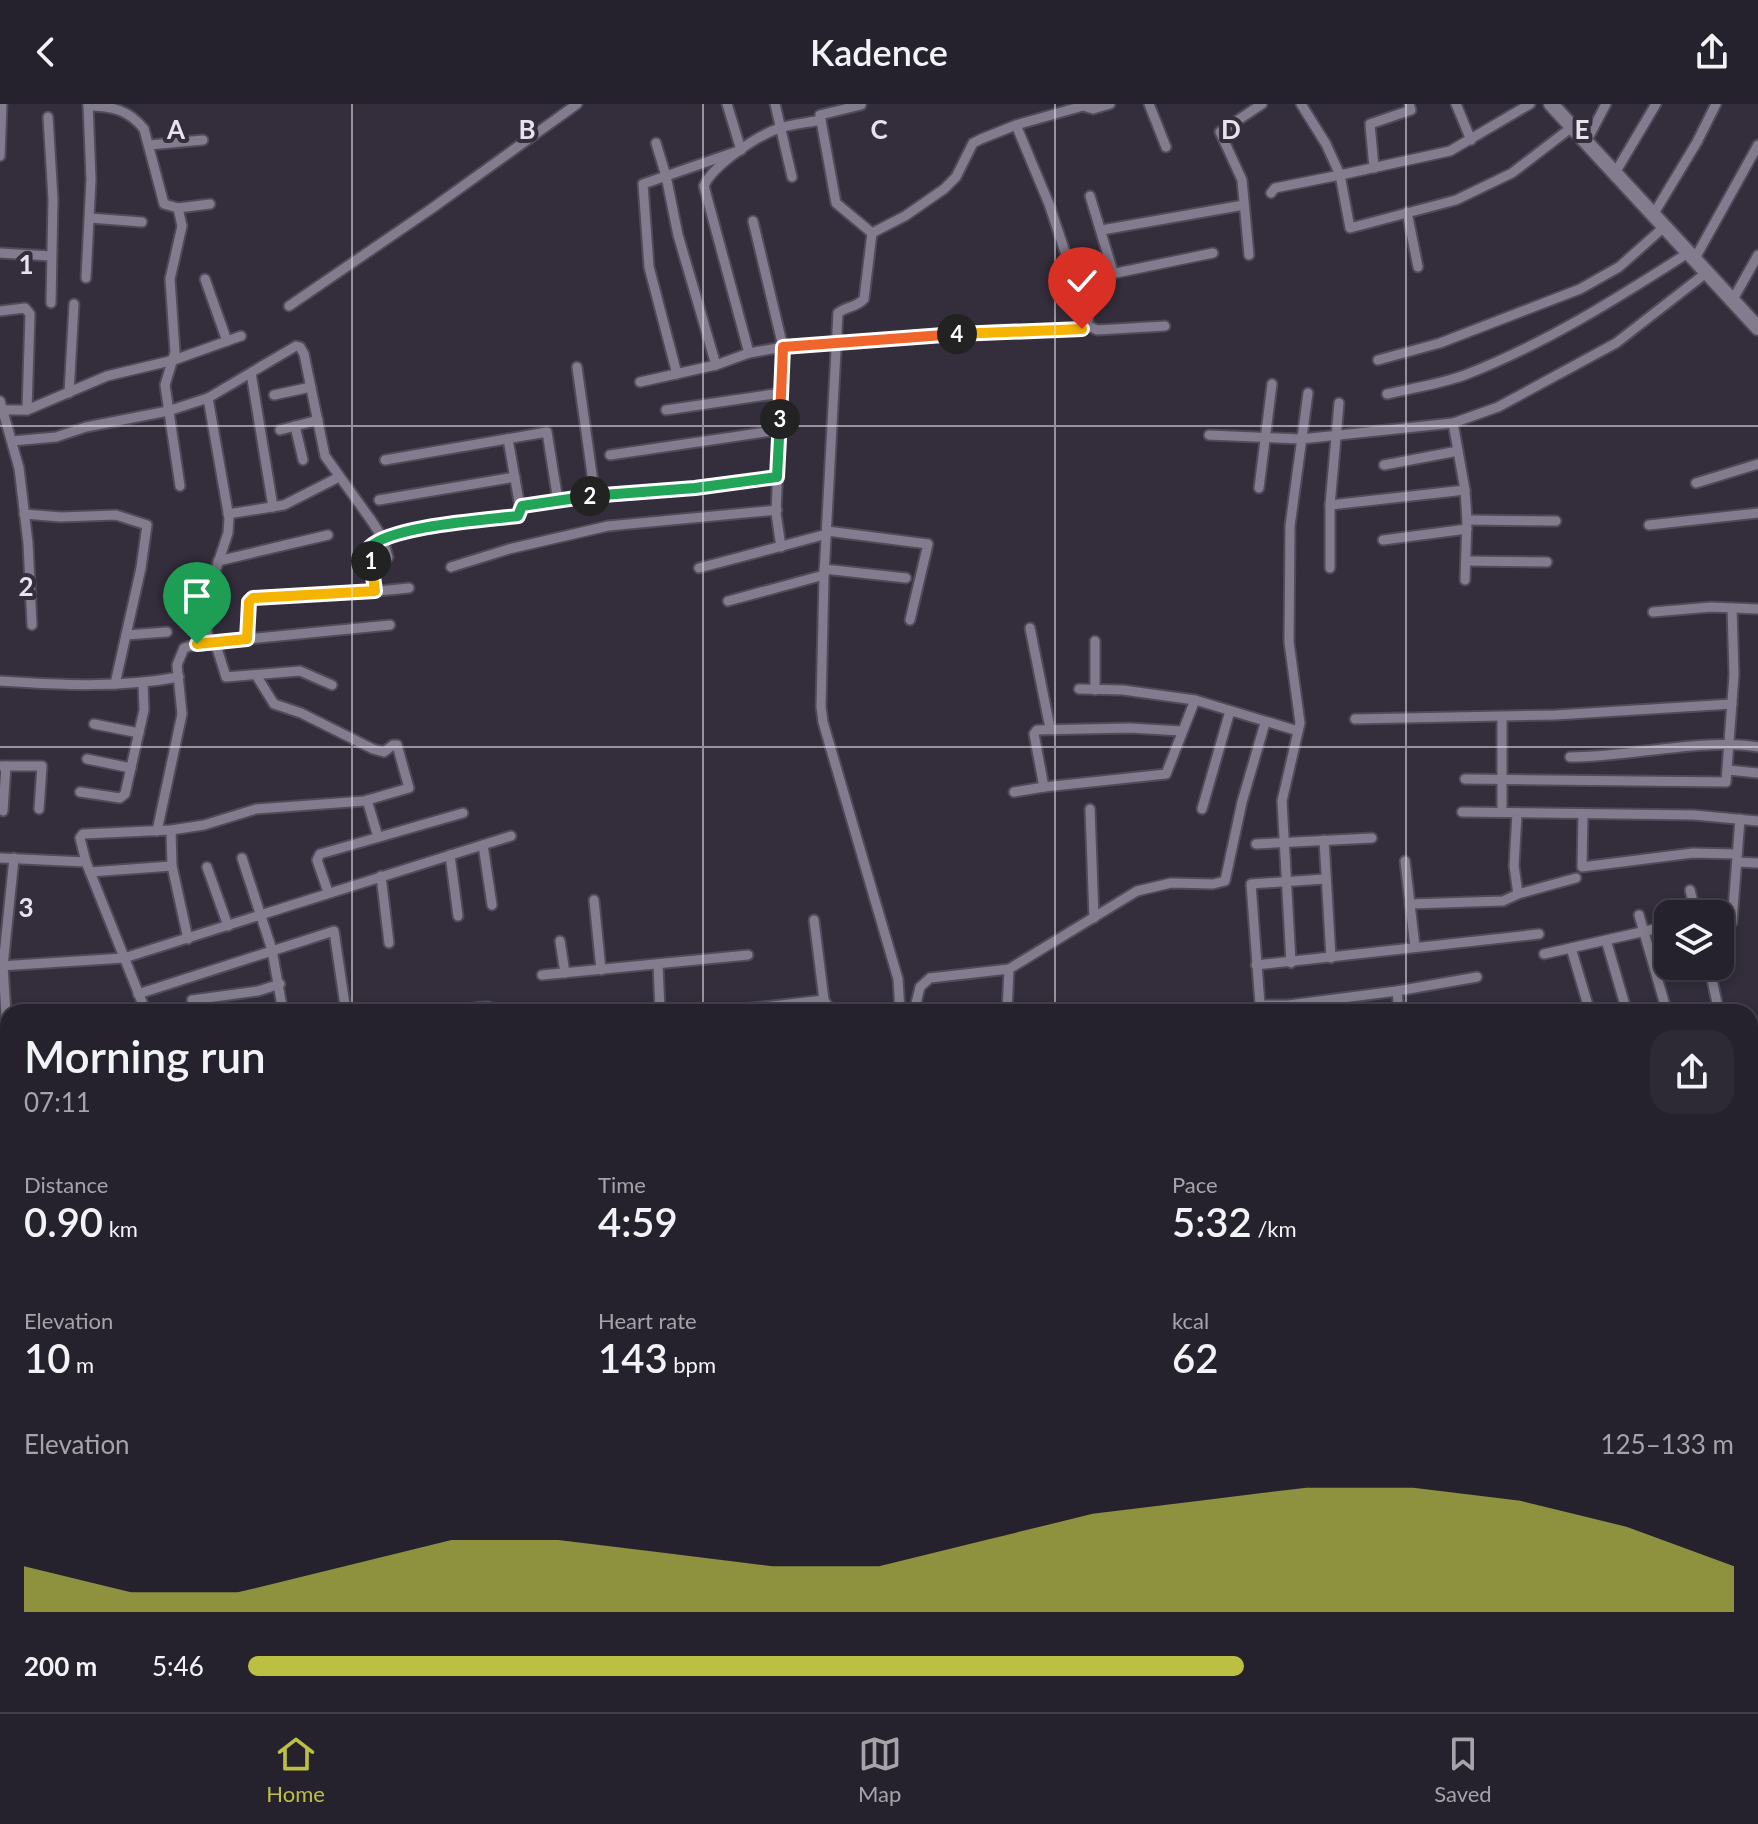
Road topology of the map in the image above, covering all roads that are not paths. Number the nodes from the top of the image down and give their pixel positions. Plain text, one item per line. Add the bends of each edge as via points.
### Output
1 (2, 104) edge
2 (577, 104) edge
3 (727, 104) edge
4 (775, 104) edge
5 (1110, 104) edge
6 (1149, 104) edge
7 (1262, 104) edge
8 (1301, 104) edge
9 (1409, 104) edge
10 (1456, 104) edge
11 (1530, 104) edge
12 (1606, 104) edge
13 (1656, 104) edge
14 (1716, 104) edge
15 (88, 105) edge
16 (861, 105) edge
17 (1083, 105) edge
18 (1556, 106) edge
19 (48, 117) dead end
20 (821, 120) junction
21 (1016, 125) junction
22 (1572, 127) junction
23 (781, 128) junction
24 (203, 140) dead end
25 (1471, 140) junction
26 (1586, 142) junction
27 (656, 143) dead end
28 (149, 145) junction
29 (1758, 145) edge
30 (1166, 147) dead end
31 (741, 150) junction
32 (0, 156) edge
33 (1374, 168) junction
34 (1615, 173) junction
35 (1340, 175) junction
36 (666, 176) junction
37 (792, 177) dead end
38 (1271, 193) dead end
39 (1090, 196) dead end
40 (210, 204) dead end
41 (1244, 205) junction
42 (178, 208) junction
43 (1407, 212) junction
44 (1653, 215) junction
45 (90, 218) junction
46 (753, 221) dead end
47 (142, 222) dead end
48 (1664, 227) junction
49 (1102, 230) junction
50 (872, 233) junction
51 (0, 253) edge
52 (1213, 253) dead end
53 (1249, 255) dead end
54 (1758, 255) edge
55 (51, 256) junction
56 (1691, 256) junction
57 (1418, 267) dead end
58 (1113, 272) junction
59 (1706, 273) junction
60 (86, 278) dead end
61 (205, 279) dead end
62 (1077, 281) junction
63 (1732, 301) junction
64 (51, 303) dead end
65 (74, 304) dead end
66 (289, 306) dead end
67 (0, 311) edge
68 (1087, 325) junction
69 (1165, 326) dead end
70 (1758, 328) edge
71 (241, 336) dead end
72 (227, 341) junction
73 (836, 343) junction
74 (783, 347) junction
75 (749, 353) junction
76 (174, 360) junction
77 (1378, 360) dead end
78 (716, 365) junction
79 (577, 367) dead end
80 (251, 373) junction
81 (677, 374) junction
82 (640, 382) dead end
83 (1272, 384) dead end
84 (311, 387) junction
85 (69, 393) junction
86 (781, 393) junction
87 (1308, 393) dead end
88 (1387, 394) dead end
89 (274, 395) dead end
90 (208, 398) junction
91 (1339, 403) dead end
92 (1, 406) edge
93 (27, 410) junction
94 (666, 410) dead end
95 (168, 411) junction
96 (318, 420) junction
97 (1453, 423) junction
98 (295, 426) junction
99 (280, 430) dead end
100 (779, 430) junction
101 (1209, 435) dead end
102 (1334, 436) junction
103 (508, 439) junction
104 (1301, 439) junction
105 (1266, 440) junction
106 (12, 441) junction
107 (1458, 451) junction
108 (610, 455) dead end
109 (303, 460) dead end
110 (385, 460) dead end
111 (1758, 464) edge
112 (1384, 465) dead end
113 (339, 477) junction
114 (515, 477) junction
115 (777, 477) junction
116 (1696, 483) dead end
117 (180, 486) dead end
118 (1259, 488) dead end
119 (1465, 490) junction
120 (595, 496) junction
121 (379, 500) dead end
122 (558, 501) junction
123 (1330, 505) junction
124 (522, 506) junction
125 (273, 507) junction
126 (777, 510) junction
127 (1758, 513) edge
128 (24, 514) junction
129 (228, 514) junction
130 (1556, 521) dead end
131 (1467, 525) junction
132 (1649, 525) dead end
133 (827, 532) junction
134 (328, 535) dead end
135 (382, 537) junction
136 (1383, 540) dead end
137 (781, 547) junction
138 (388, 557) dead end
139 (218, 561) junction
140 (1466, 561) junction
141 (1547, 562) dead end
142 (451, 567) dead end
143 (699, 568) dead end
144 (1330, 568) dead end
145 (824, 572) junction
146 (906, 578) dead end
147 (1465, 580) dead end
148 (409, 588) dead end
149 (375, 591) junction
150 (728, 601) dead end
151 (1732, 608) junction
152 (1758, 609) edge
153 (1653, 612) dead end
154 (910, 620) dead end
155 (32, 625) dead end
156 (390, 625) dead end
157 (1030, 628) dead end
158 (167, 632) dead end
159 (126, 635) junction
160 (247, 639) junction
161 (1095, 641) dead end
162 (212, 642) junction
163 (256, 675) junction
164 (179, 677) junction
165 (0, 681) edge
166 (143, 683) junction
167 (115, 684) junction
168 (332, 685) dead end
169 (1079, 689) dead end
170 (1095, 690) junction
171 (1195, 700) junction
172 (1732, 704) junction
173 (1230, 711) junction
174 (1502, 717) junction
175 (1355, 719) dead end
176 (1265, 723) junction
177 (94, 724) dead end
178 (1050, 728) junction
179 (1182, 731) junction
180 (1298, 731) junction
181 (139, 733) junction
182 (1730, 743) junction
183 (1758, 747) edge
184 (1570, 757) dead end
185 (87, 759) dead end
186 (3, 766) edge
187 (131, 768) junction
188 (1728, 770) junction
189 (1758, 773) edge
190 (1465, 779) dead end
191 (1502, 779) junction
192 (1044, 787) junction
193 (80, 792) dead end
194 (1014, 792) dead end
195 (367, 800) junction
196 (39, 809) dead end
197 (1090, 809) dead end
198 (1202, 809) dead end
199 (3, 811) dead end
200 (1462, 812) dead end
201 (1502, 812) junction
202 (463, 813) dead end
203 (1517, 813) junction
204 (1583, 814) junction
205 (1740, 819) junction
206 (1758, 821) edge
207 (171, 830) junction
208 (157, 831) junction
209 (511, 836) dead end
210 (378, 837) junction
211 (1372, 838) dead end
212 (1324, 840) junction
213 (1283, 842) junction
214 (1256, 844) dead end
215 (483, 845) junction
216 (450, 855) junction
217 (0, 858) edge
218 (14, 858) junction
219 (242, 858) dead end
220 (1737, 858) junction
221 (1405, 861) dead end
222 (1758, 863) edge
223 (172, 866) junction
224 (88, 867) junction
225 (207, 867) dead end
226 (381, 876) junction
227 (1576, 878) dead end
228 (1325, 879) junction
229 (1286, 881) junction
230 (1690, 890) dead end
231 (328, 892) junction
232 (1518, 894) junction
233 (5, 900) edge
234 (594, 900) dead end
235 (1692, 900) edge
236 (1734, 900) edge
237 (1410, 904) junction
238 (492, 905) dead end
239 (259, 915) junction
240 (1639, 915) dead end
241 (458, 916) dead end
242 (1094, 918) junction
243 (814, 920) dead end
244 (228, 926) junction
245 (1654, 930) edge
246 (1644, 932) junction
247 (1539, 934) dead end
248 (188, 939) junction
249 (1606, 940) junction
250 (560, 941) dead end
251 (389, 943) dead end
252 (1415, 947) junction
253 (1571, 948) junction
254 (272, 950) junction
255 (1544, 954) dead end
256 (748, 955) dead end
257 (124, 958) junction
258 (1331, 958) junction
259 (1291, 963) junction
260 (658, 964) junction
261 (1256, 965) junction
262 (2, 966) edge
263 (1009, 969) junction
264 (601, 970) junction
265 (565, 973) junction
266 (542, 975) dead end
267 (1477, 977) dead end
268 (1712, 980) edge
269 (280, 984) junction
270 (1397, 991) junction
271 (138, 994) junction
272 (192, 1000) dead end
273 (824, 1000) junction
274 (5, 1004) edge
275 (142, 1004) edge
276 (282, 1004) edge
277 (345, 1004) edge
278 (660, 1004) edge
279 (789, 1004) edge
280 (827, 1004) edge
281 (900, 1004) edge
282 (916, 1004) edge
283 (1007, 1004) edge
284 (1260, 1004) edge
285 (1283, 1004) edge
286 (1398, 1004) edge
287 (1588, 1004) edge
288 (1625, 1004) edge
289 (1665, 1004) edge
290 (1717, 1004) edge

1 - 32 street
2 - 66 street
3 - 31 street
4 - 23 street
5 - 17 street via 1093,109
6 - 30 street
7 - 41 street via 1220,132 1242,180
8 - 35 street
9 - 33 street via 1411,110 1370,124
10 - 25 street
11 - 25 street
12 - 26 street
13 - 34 street
14 - 44 street
15 - 28 street via 122,110 136,119
15 - 45 street
16 - 20 street via 823,113
17 - 21 street
18 - 22 main road
19 - 55 street
20 - 23 street
20 - 50 street via 836,203
21 - 50 street via 973,143 944,189
21 - 62 street
22 - 26 main road
22 - 43 street via 1512,173 1456,200
23 - 31 street
23 - 37 street
24 - 28 street
25 - 33 street via 1434,156
26 - 34 main road
27 - 36 street
28 - 42 street via 161,200
29 - 56 street
31 - 36 street
31 - 75 street via 704,186
33 - 35 street
34 - 44 main road
35 - 38 street
35 - 43 street via 1350,228
36 - 78 street
36 - 81 street via 643,184 644,215 649,267
39 - 49 street
40 - 42 street
41 - 49 street
41 - 53 street
42 - 76 street via 182,226 170,279
43 - 57 street
44 - 48 main road
45 - 47 street
45 - 60 street
46 - 74 street
48 - 56 main road
48 - 77 street via 1619,267 1580,289 1454,338
49 - 58 street
50 - 73 street via 864,299 838,313
51 - 55 street
52 - 58 street
54 - 63 street
55 - 64 street
56 - 59 main road
56 - 88 street via 1542,341 1464,375
58 - 62 street
59 - 63 main road
59 - 97 street via 1616,343 1498,407
61 - 72 street
62 - 68 street
63 - 70 main road
65 - 85 street
67 - 93 street via 29,310
68 - 69 street via 1097,330
68 - 73 street
71 - 72 street
72 - 76 street
73 - 74 street
73 - 133 street
74 - 75 street
74 - 86 street
75 - 78 street
76 - 85 street via 107,376
76 - 95 street via 165,385
78 - 81 street
79 - 120 street
80 - 84 street via 296,346 304,354
80 - 90 street
80 - 125 street
81 - 82 street
83 - 105 street
84 - 89 street
84 - 96 street
85 - 93 street
86 - 94 street
86 - 100 street
87 - 104 street
90 - 95 street
90 - 129 street
91 - 102 street
92 - 93 street
92 - 106 street
95 - 106 street via 56,437
95 - 117 street
96 - 98 street
96 - 113 street via 325,456
97 - 102 street
97 - 107 street
98 - 99 street
98 - 109 street
100 - 108 street
100 - 115 street
101 - 105 street
102 - 104 street
102 - 123 street
103 - 110 street
103 - 114 street
103 - 122 street via 547,432
104 - 105 street
104 - 180 street via 1290,526 1289,642
105 - 118 street
106 - 128 street
107 - 112 street
107 - 119 street
111 - 116 street
113 - 125 street
113 - 135 street
114 - 121 street
114 - 124 street
115 - 120 street
115 - 126 street
119 - 123 street
119 - 131 street
120 - 122 street
122 - 124 street
123 - 144 street
124 - 135 street via 518,516
125 - 129 street
126 - 137 street
126 - 142 street via 608,526
127 - 132 street
128 - 155 street
128 - 159 street via 116,515 147,525
129 - 139 street
130 - 131 street
131 - 136 street
131 - 140 street
133 - 137 street
133 - 145 street
133 - 154 street via 928,544
134 - 139 street
135 - 138 street
135 - 149 street via 369,550
137 - 143 street
139 - 162 street via 204,605
140 - 141 street
140 - 147 street
145 - 146 street
145 - 150 street
145 - 281 street via 823,722 898,979
148 - 149 street
149 - 160 street via 253,598
151 - 152 street
151 - 153 street
151 - 172 street
156 - 160 street
157 - 178 street
158 - 159 street
159 - 167 street
160 - 162 street
161 - 170 street
162 - 163 street via 226,677
162 - 164 street via 184,648
163 - 168 street via 300,671
163 - 195 street via 274,704 373,749 400,748 409,788
164 - 166 street
164 - 208 street via 182,714
165 - 167 street
166 - 167 street
166 - 181 street
169 - 170 street
170 - 171 street
171 - 173 street
171 - 179 street
172 - 174 street
172 - 182 street
173 - 176 street
173 - 198 street
174 - 175 street
174 - 191 street
176 - 180 street
176 - 242 street via 1225,881 1152,886
177 - 181 street
178 - 179 street
178 - 192 street via 1034,734
179 - 192 street via 1166,774
180 - 213 street via 1282,801
181 - 187 street
182 - 183 street
182 - 184 street
182 - 188 street
185 - 187 street
186 - 196 street via 42,766
186 - 199 street
187 - 193 street via 124,797
188 - 189 street
188 - 191 street via 1722,783
190 - 191 street
191 - 201 street
192 - 194 street
195 - 207 street via 256,809
195 - 210 street
197 - 242 street
200 - 201 street
201 - 203 street
202 - 210 street
203 - 204 street
203 - 232 street
204 - 205 street
204 - 220 street via 1582,867 1693,853
205 - 206 street
205 - 220 street
207 - 208 street
207 - 223 street
208 - 224 street via 83,834 80,846
209 - 215 street
210 - 231 street via 317,856
211 - 212 street
212 - 213 street
212 - 228 street
213 - 214 street
213 - 229 street
215 - 216 street
215 - 238 street
216 - 226 street
216 - 241 street
217 - 218 street
218 - 224 street
218 - 233 street
219 - 239 street
220 - 222 street
220 - 236 street
221 - 237 street
223 - 224 street
223 - 248 street
224 - 257 street
225 - 244 street
226 - 231 street
226 - 251 street
227 - 232 street
228 - 229 street
228 - 258 street
229 - 259 street
229 - 261 street via 1251,884
230 - 235 street
231 - 239 street
232 - 237 street via 1503,901
233 - 262 street
234 - 264 street
237 - 252 street
239 - 244 street
239 - 254 street
240 - 246 street
242 - 263 street
243 - 273 street
244 - 248 street
245 - 246 street
246 - 249 street
246 - 289 street
247 - 252 street
248 - 257 street
249 - 253 street
249 - 288 street
250 - 265 street
252 - 258 street
253 - 255 street
253 - 287 street
254 - 269 street
254 - 271 street
254 - 277 street via 334,931
256 - 260 street
257 - 262 street
257 - 271 street
258 - 259 street
259 - 261 street
260 - 264 street
260 - 278 street
261 - 284 street
262 - 274 street
263 - 282 street via 930,978 920,987
263 - 283 street
264 - 265 street
265 - 266 street
267 - 270 street
268 - 290 street
269 - 272 street
269 - 276 street
270 - 285 street
270 - 286 street
271 - 275 street
273 - 279 street
273 - 280 street

